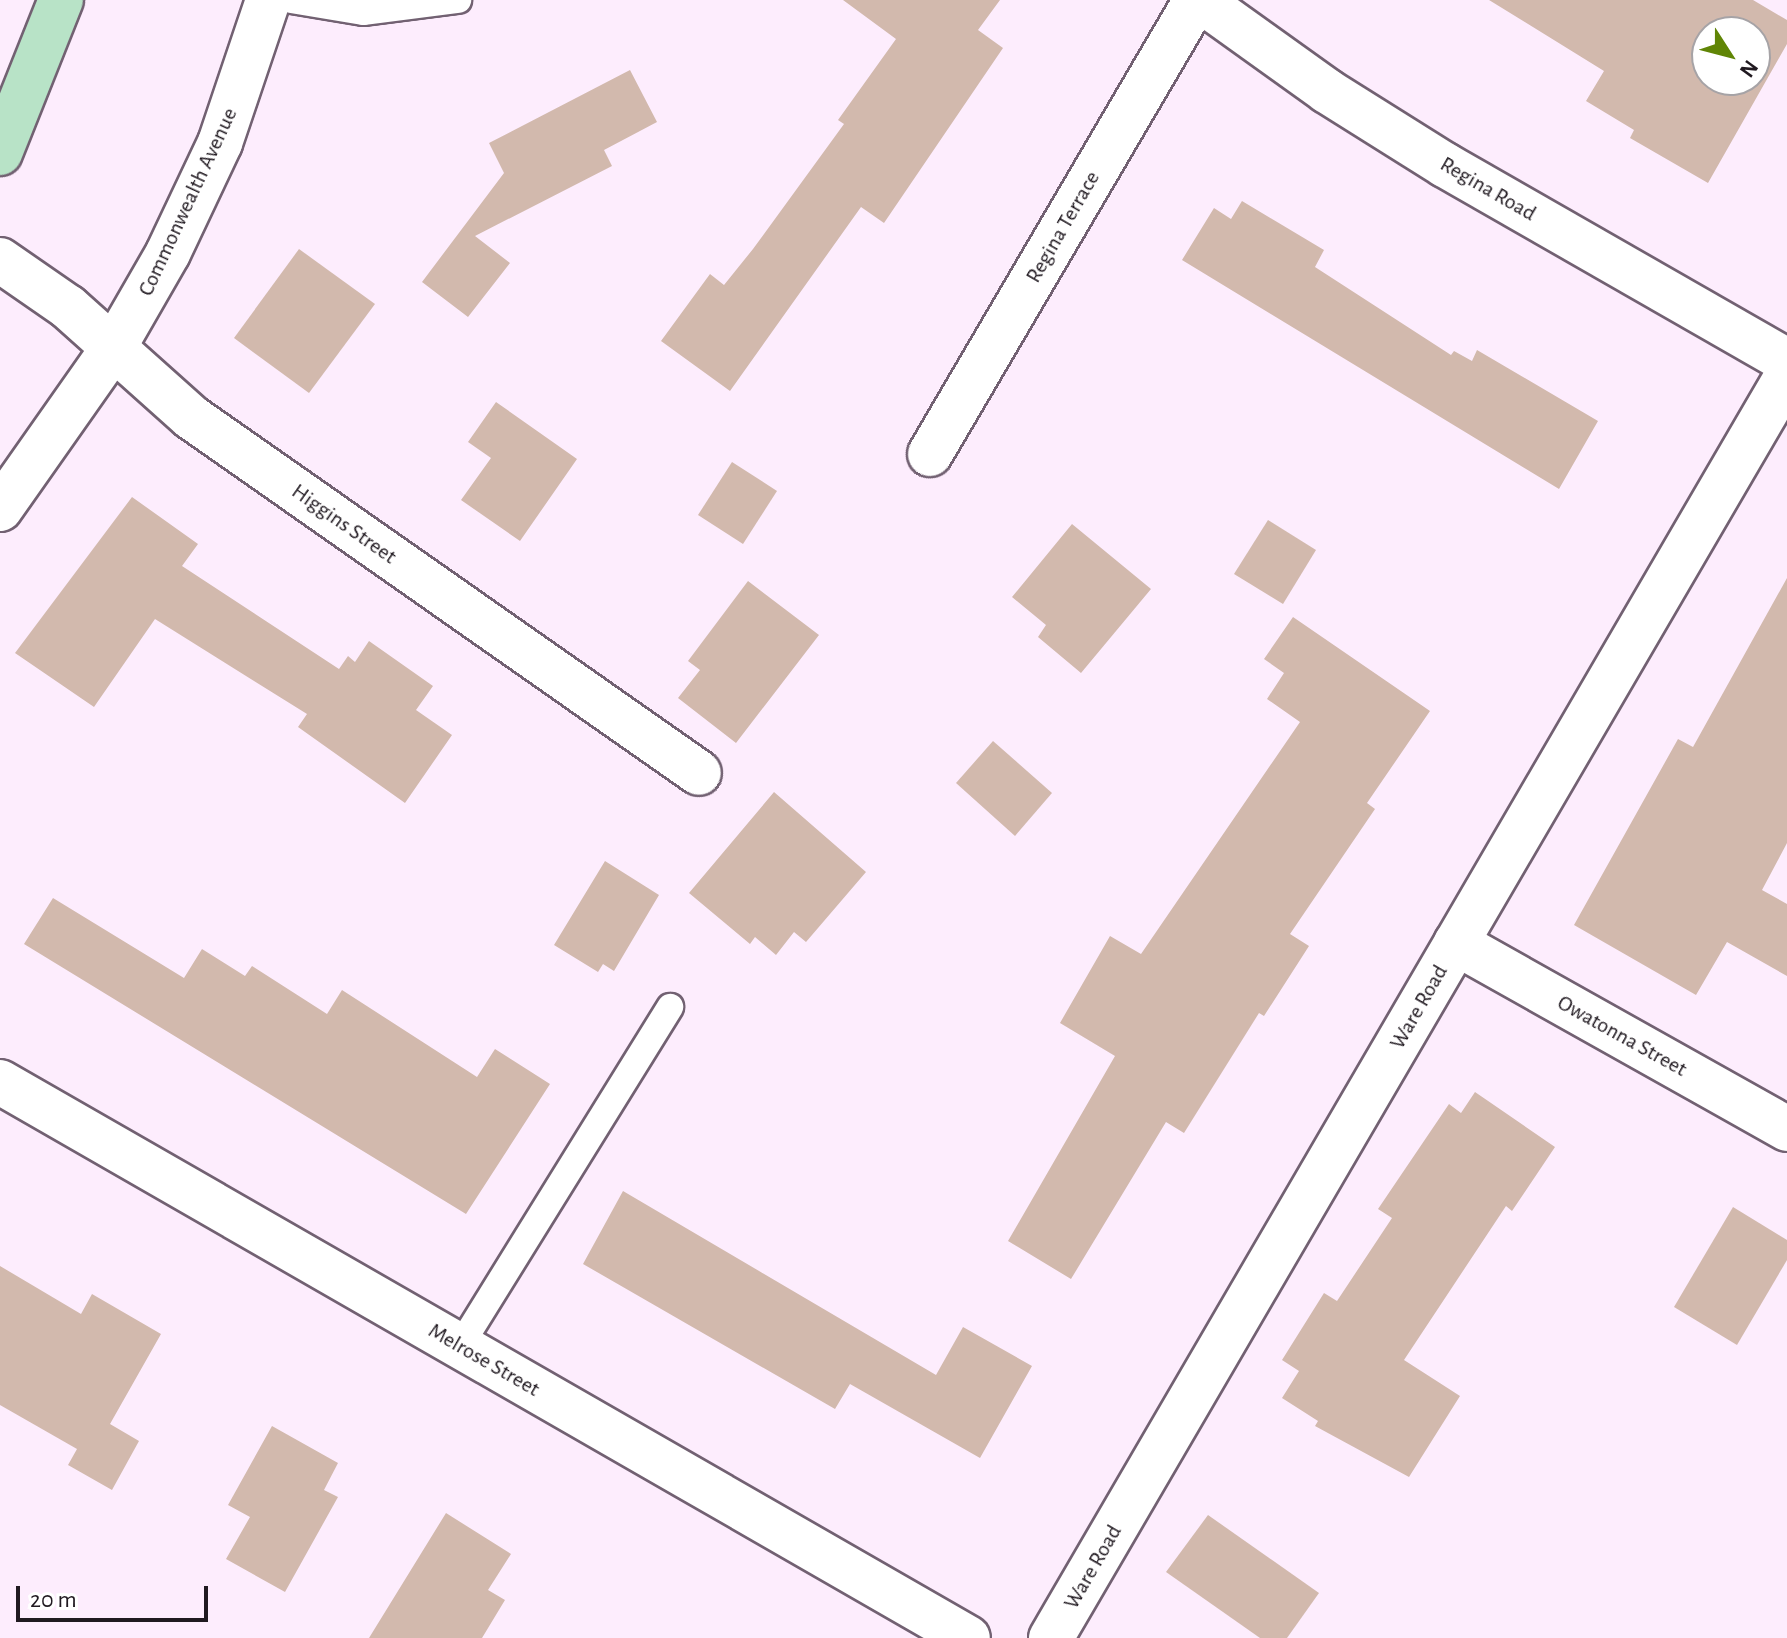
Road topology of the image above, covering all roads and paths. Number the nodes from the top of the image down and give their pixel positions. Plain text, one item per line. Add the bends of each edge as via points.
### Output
1 (61, 0) edge
2 (268, 0) edge
3 (291, 0) edge
4 (458, 0) edge
5 (1198, 0) edge
6 (0, 153) edge
7 (0, 260) edge
8 (114, 347) junction
9 (1787, 361) edge
10 (1787, 376) edge
11 (930, 454) dead end
12 (0, 509) edge
13 (699, 773) dead end
14 (1456, 943) junction
15 (670, 1007) dead end
16 (0, 1082) edge
17 (1787, 1129) edge
18 (460, 1346) junction
19 (968, 1638) edge
20 (1051, 1638) edge

1 - 6 main road
2 - 8 street, Commonwealth Avenue via 214,156 168,253
3 - 4 lane via 363,12
5 - 9 street, Regina Road via 1327,91 1445,165
5 - 11 street, Regina Terrace
7 - 8 street, Higgins Street
8 - 12 street, Commonwealth Avenue
8 - 13 street, Higgins Street via 191,417
10 - 14 street, Ware Road
14 - 17 street, Owatonna Street
14 - 20 street, Ware Road
15 - 18 lane
16 - 18 street, Melrose Street
18 - 19 street, Melrose Street

